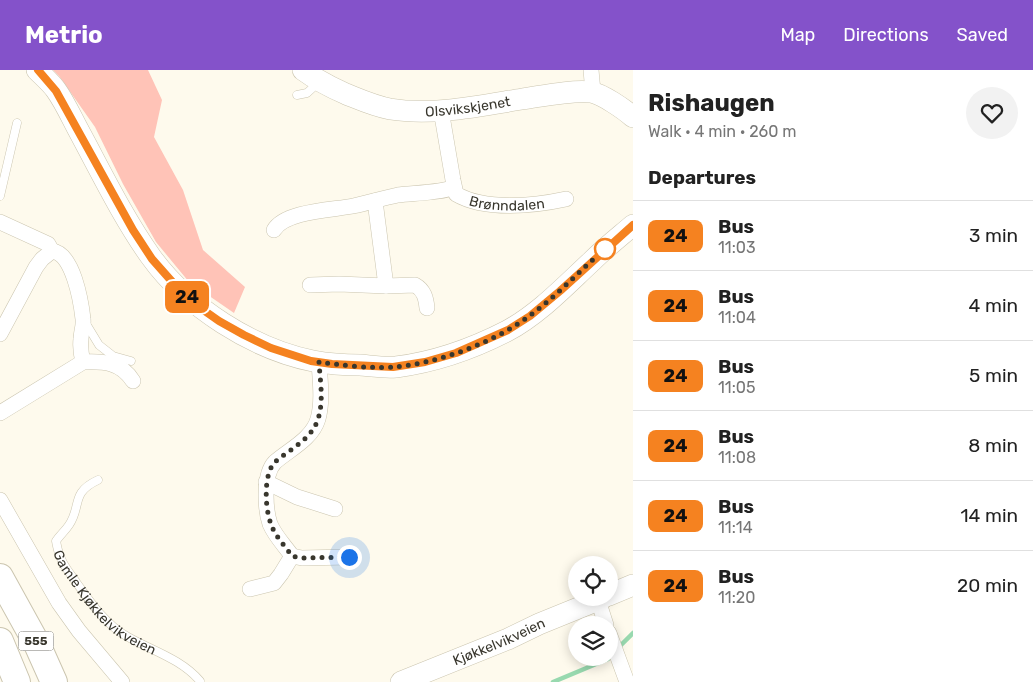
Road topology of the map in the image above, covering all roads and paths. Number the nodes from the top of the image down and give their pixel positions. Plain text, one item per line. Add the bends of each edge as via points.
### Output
1 (38, 70) edge
2 (590, 70) edge
3 (311, 76) edge
4 (593, 92) junction
5 (297, 95) dead end
6 (441, 110) junction
7 (633, 117) edge
8 (17, 124) dead end
9 (454, 187) junction
10 (0, 196) edge
11 (566, 199) dead end
12 (375, 201) junction
13 (0, 222) edge
14 (633, 224) edge
15 (274, 230) dead end
16 (52, 251) junction
17 (310, 285) dead end
18 (386, 286) junction
19 (427, 308) dead end
20 (83, 321) junction
21 (0, 334) edge
22 (131, 361) dead end
23 (83, 362) junction
24 (319, 362) junction
25 (133, 381) dead end
26 (0, 414) edge
27 (98, 480) dead end
28 (266, 482) junction
29 (0, 500) edge
30 (335, 509) dead end
31 (292, 556) junction
32 (349, 557) dead end
33 (0, 577) edge
34 (633, 585) edge
35 (250, 589) dead end
36 (618, 591) edge
37 (582, 606) edge
38 (0, 641) edge
39 (618, 659) edge
40 (200, 680) dead end
41 (17, 682) edge
42 (54, 682) edge
43 (122, 682) edge
44 (401, 682) edge
45 (626, 682) edge

1 - 24 main road via 56,91 133,230 175,285 192,302 244,335 271,348
2 - 4 street
3 - 5 lane via 307,93
3 - 6 main road, Olsvikskjenet via 388,109
4 - 6 main road, Olsvikskjenet via 553,94
4 - 7 main road via 625,109
6 - 9 street, Brønndalen
8 - 10 lane
9 - 11 street, Brønndalen via 456,194 482,203 518,206
9 - 12 street, Brønndalen
12 - 15 street, Brønndalen via 292,218 278,224
12 - 18 street
13 - 16 street via 48,244
14 - 24 main road via 530,316 480,343 425,362 393,367
16 - 20 street via 64,257 70,266
16 - 21 street via 36,267
17 - 18 street
18 - 19 street via 419,287 426,297
20 - 22 lane via 98,345 113,356
20 - 23 street via 80,340
23 - 25 street via 117,365
23 - 26 street
24 - 28 street via 321,397 318,419 300,443 271,467
27 - 40 lane, Gamle Kjøkkelvikveien via 82,491 70,524 56,542 64,565 95,608 115,629 172,659
28 - 30 street
28 - 31 street via 271,525
29 - 43 street via 59,603
31 - 32 street
31 - 35 street via 274,583
33 - 42 highway, 555
34 - 36 main road, Kjøkkelvikveien
37 - 44 main road, Kjøkkelvikveien
38 - 41 highway, 555
39 - 45 street

